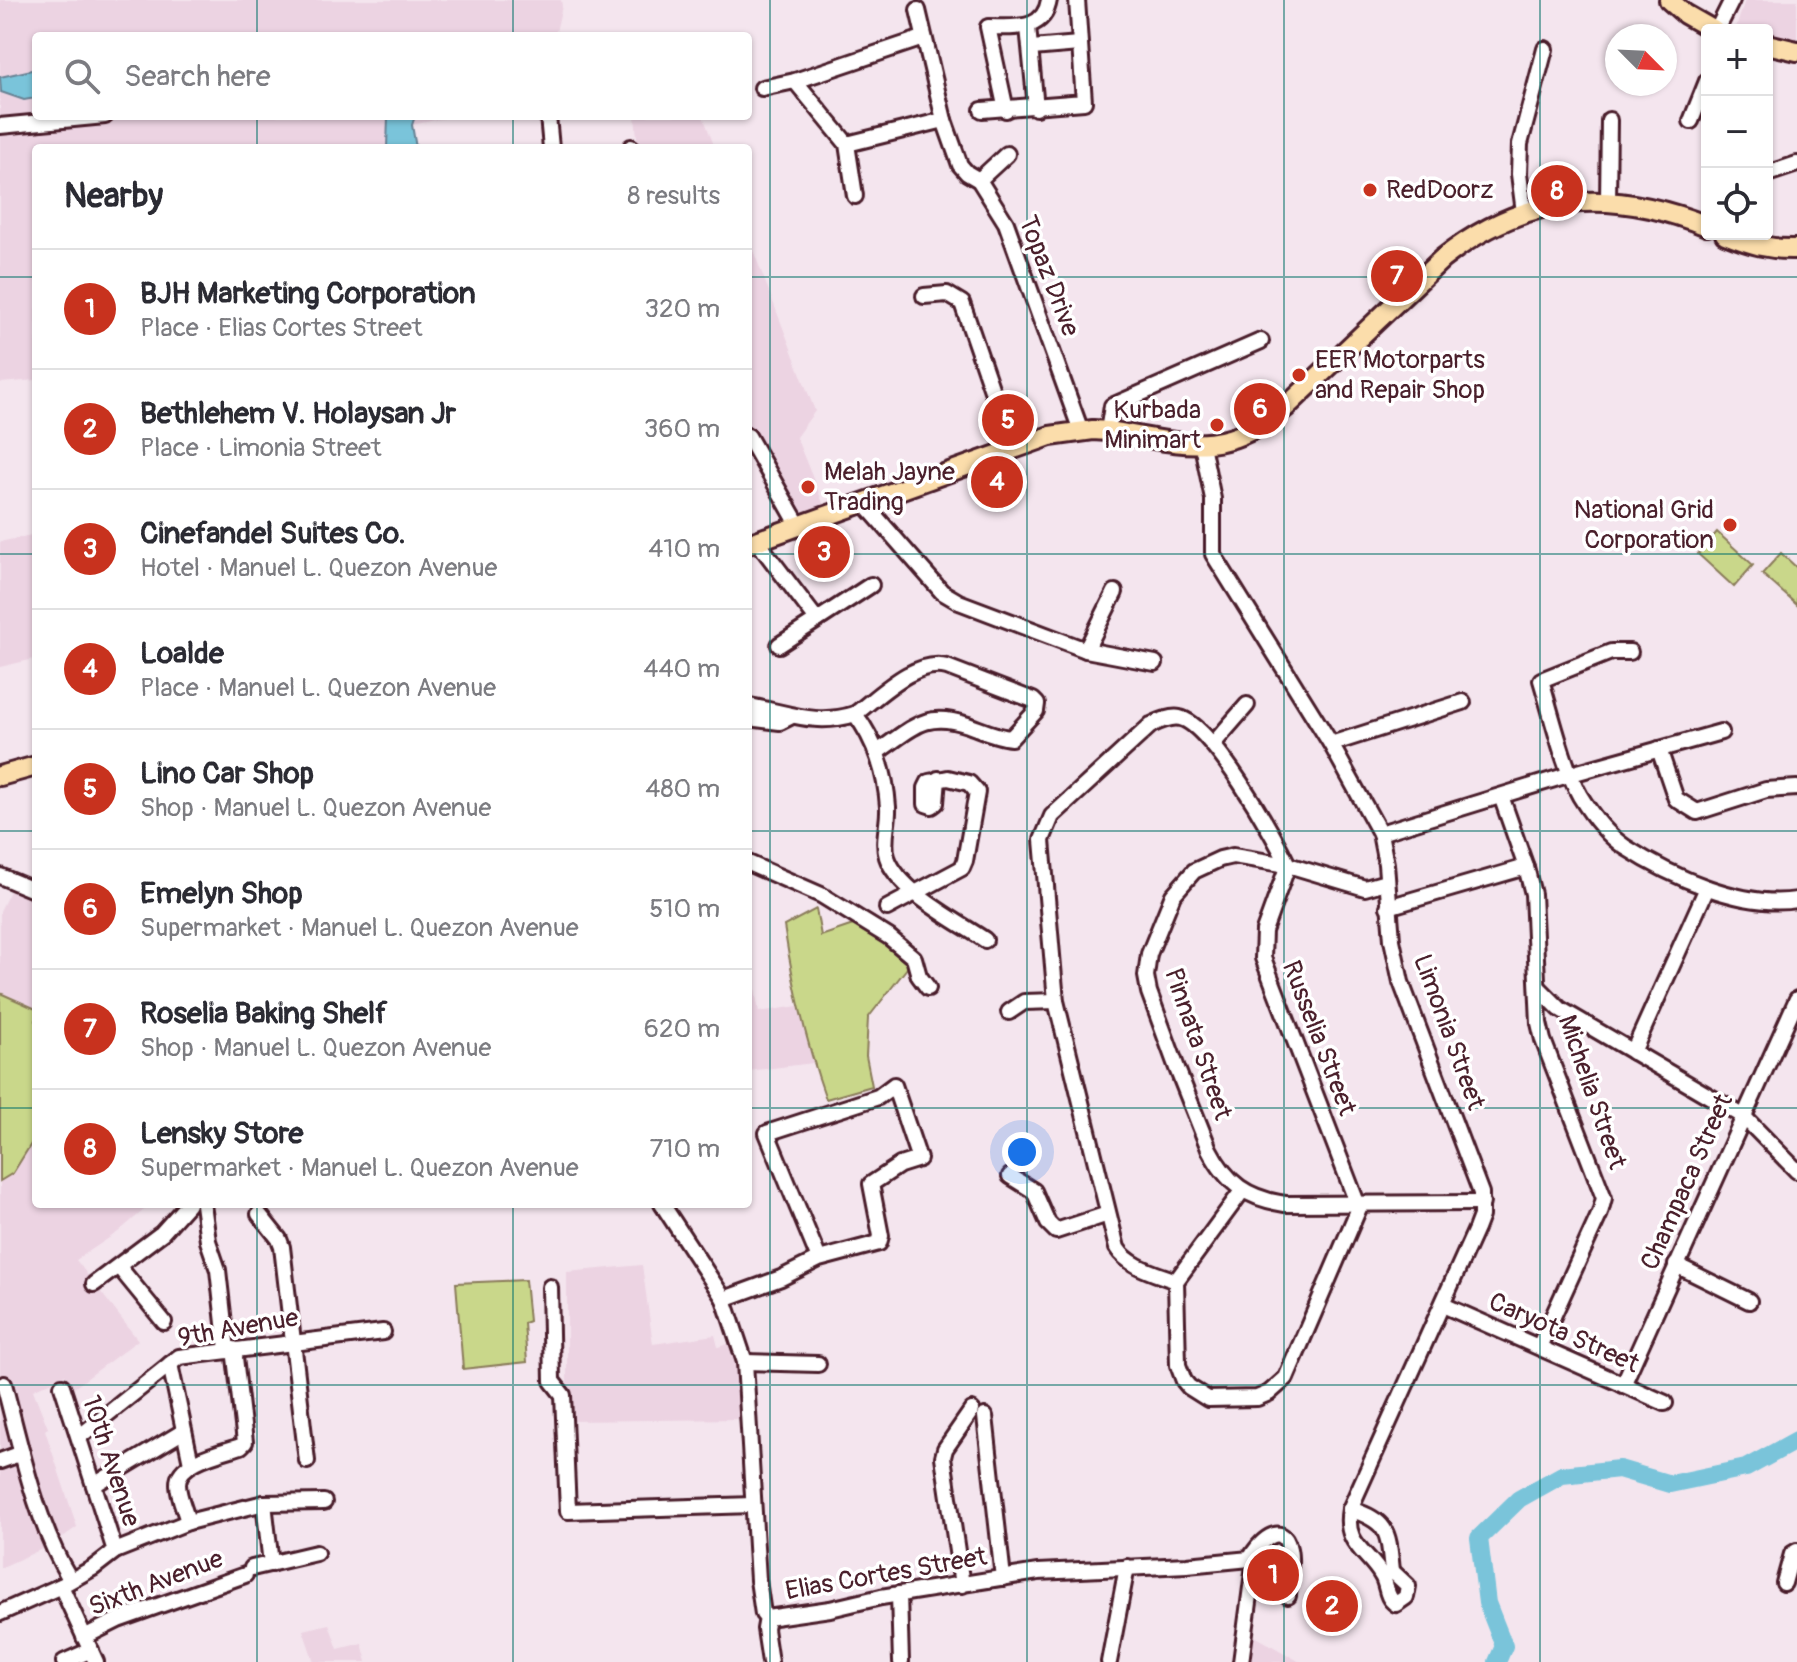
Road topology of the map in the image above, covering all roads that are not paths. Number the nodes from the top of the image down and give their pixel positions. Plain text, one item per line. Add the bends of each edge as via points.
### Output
1 (1049, 0) edge
2 (1077, 0) edge
3 (1669, 0) edge
4 (1732, 0) edge
5 (918, 10) dead end
6 (1704, 24) edge
7 (1718, 24) edge
8 (1028, 27) junction
9 (923, 38) junction
10 (1079, 44) junction
11 (1773, 45) edge
12 (1032, 48) junction
13 (1545, 49) dead end
14 (1797, 51) edge
15 (795, 81) junction
16 (762, 88) dead end
17 (1701, 96) edge
18 (1036, 108) junction
19 (982, 110) dead end
20 (1006, 110) junction
21 (63, 120) edge
22 (548, 120) edge
23 (944, 120) junction
24 (1609, 120) dead end
25 (1691, 121) dead end
26 (0, 126) edge
27 (551, 144) edge
28 (847, 144) junction
29 (1007, 154) dead end
30 (1797, 164) edge
31 (1773, 172) edge
32 (979, 180) junction
33 (855, 196) dead end
34 (1608, 202) junction
35 (1524, 212) junction
36 (1701, 224) edge
37 (1743, 240) edge
38 (1797, 249) edge
39 (924, 296) dead end
40 (1261, 341) dead end
41 (1081, 431) junction
42 (1108, 431) junction
43 (752, 443) edge
44 (1202, 445) junction
45 (1012, 449) junction
46 (864, 503) junction
47 (799, 526) junction
48 (752, 543) edge
49 (871, 585) dead end
50 (1115, 592) dead end
51 (817, 620) junction
52 (779, 645) dead end
53 (1086, 650) junction
54 (1630, 652) dead end
55 (1155, 663) dead end
56 (1463, 702) dead end
57 (1247, 705) dead end
58 (752, 706) edge
59 (855, 714) junction
60 (790, 717) junction
61 (752, 718) edge
62 (1721, 732) dead end
63 (1214, 743) junction
64 (1331, 744) junction
65 (1659, 749) junction
66 (877, 752) junction
67 (32, 767) edge
68 (1571, 774) junction
69 (0, 776) edge
70 (938, 779) dead end
71 (1797, 788) edge
72 (1501, 796) junction
73 (1380, 833) junction
74 (752, 865) edge
75 (1288, 865) junction
76 (1526, 867) junction
77 (0, 876) edge
78 (1386, 882) junction
79 (1707, 888) junction
80 (32, 889) edge
81 (914, 892) junction
82 (1797, 900) edge
83 (1388, 907) junction
84 (887, 908) dead end
85 (985, 940) dead end
86 (928, 988) dead end
87 (1539, 988) junction
88 (1797, 999) edge
89 (1056, 1001) junction
90 (1560, 1009) junction
91 (1009, 1012) dead end
92 (1793, 1021) edge
93 (1539, 1023) junction
94 (1633, 1052) junction
95 (1743, 1116) junction
96 (1797, 1171) edge
97 (1010, 1176) dead end
98 (1242, 1191) junction
99 (1358, 1202) junction
100 (1482, 1203) junction
101 (184, 1208) edge
102 (204, 1208) edge
103 (665, 1208) edge
104 (259, 1214) dead end
105 (1108, 1214) junction
106 (819, 1259) junction
107 (1676, 1265) junction
108 (119, 1267) junction
109 (1176, 1281) junction
110 (94, 1284) dead end
111 (550, 1287) dead end
112 (724, 1299) junction
113 (1749, 1301) dead end
114 (1443, 1305) junction
115 (164, 1322) dead end
116 (383, 1332) dead end
117 (294, 1341) junction
118 (1539, 1347) junction
119 (230, 1349) junction
120 (745, 1362) junction
121 (170, 1364) junction
122 (818, 1364) dead end
123 (4, 1384) dead end
124 (1623, 1385) junction
125 (62, 1386) dead end
126 (1665, 1403) dead end
127 (184, 1431) junction
128 (79, 1437) junction
129 (22, 1453) junction
130 (0, 1461) edge
131 (307, 1461) dead end
132 (191, 1463) junction
133 (94, 1485) junction
134 (324, 1502) dead end
135 (264, 1503) junction
136 (753, 1505) junction
137 (1350, 1509) junction
138 (188, 1522) junction
139 (115, 1551) junction
140 (1797, 1551) edge
141 (316, 1553) dead end
142 (1250, 1559) junction
143 (271, 1564) junction
144 (1127, 1567) junction
145 (1003, 1578) junction
146 (65, 1582) junction
147 (1784, 1583) dead end
148 (962, 1585) junction
149 (899, 1594) junction
150 (1288, 1596) dead end
151 (0, 1613) edge
152 (767, 1618) junction
153 (90, 1650) edge
154 (64, 1662) edge
155 (770, 1662) edge
156 (901, 1662) edge
157 (1109, 1662) edge
158 (1241, 1662) edge

1 - 8 street via 1040,21
2 - 10 street
3 - 6 main road
4 - 7 street
5 - 9 street, Topaz Drive
8 - 12 street
8 - 20 street via 988,27
9 - 15 street
9 - 23 street, Topaz Drive
10 - 12 street
10 - 18 street via 1084,102
11 - 14 main road
12 - 18 street
13 - 35 street via 1520,144
15 - 16 street
15 - 28 street
17 - 25 street
18 - 20 street
19 - 20 street
21 - 26 street
22 - 27 street
23 - 28 street
23 - 32 street, Topaz Drive via 960,165
24 - 34 street
28 - 33 street
29 - 32 street
30 - 31 street
32 - 41 street, Topaz Drive via 1006,223
34 - 35 main road via 1572,201
34 - 36 main road via 1669,211
35 - 44 main road via 1466,240 1442,259 1268,422 1241,437
37 - 38 main road
39 - 45 street via 953,295 962,303
40 - 42 street via 1112,406
41 - 42 main road
41 - 45 main road
42 - 44 main road
43 - 47 street
44 - 64 street, Limonia Street via 1213,499 1213,554
45 - 46 main road
46 - 47 main road
46 - 53 street via 942,592
47 - 48 main road
48 - 51 street
49 - 51 street
50 - 53 street
51 - 52 street
53 - 55 street
54 - 68 street via 1611,652 1541,680
56 - 64 street
57 - 63 street
58 - 60 street via 780,710
59 - 60 street via 826,721
59 - 66 street
59 - 66 street via 913,671 933,664 1033,700 1037,708 1008,738 937,718
60 - 61 street via 780,722
62 - 65 street
63 - 75 street
63 - 89 street via 1194,724 1179,717 1163,719 1052,816 1042,840
64 - 73 street, Limonia Street
65 - 68 street
65 - 71 street via 1676,799 1689,810 1766,790
66 - 81 street via 888,807 887,857
67 - 69 main road
68 - 72 street
68 - 79 street via 1593,815 1624,846
70 - 81 street via 969,783 977,792 965,861 962,868
72 - 73 street
72 - 76 street, Michelia Street
73 - 78 street, Limonia Street
74 - 86 street via 821,895 889,937 914,958
75 - 78 street, Pinnata Street via 1365,888
75 - 98 street, Pinnata Street via 1233,856 1194,871 1173,895 1146,965 1149,992 1209,1149 1218,1167
75 - 99 street, Russelia Street via 1264,931 1263,958
76 - 83 street
76 - 87 street, Michelia Street via 1534,903
77 - 80 street
78 - 83 street, Limonia Street
79 - 82 street via 1768,902
79 - 94 street
81 - 84 street
81 - 85 street
83 - 100 street, Limonia Street via 1401,982 1479,1181
87 - 90 street
87 - 93 street, Michelia Street
88 - 92 street, Champaca Street
89 - 91 street via 1024,1002
89 - 105 street
90 - 93 street
90 - 94 street
92 - 95 street, Champaca Street
93 - 118 street, Michelia Street via 1604,1198
94 - 95 street
95 - 96 street
95 - 107 street, Champaca Street
97 - 105 street via 1037,1195 1056,1231
98 - 99 street via 1285,1204
98 - 109 street
99 - 100 street
99 - 109 street via 1359,1212 1286,1378 1269,1393 1208,1399 1184,1381 1176,1350
100 - 114 street
101 - 108 street
102 - 119 street
103 - 112 street, Elias Cortes Street
104 - 117 street via 282,1247
105 - 109 street via 1123,1257
106 - 106 street via 879,1243 871,1184 919,1159 894,1085 878,1097 767,1133
106 - 112 street
107 - 113 street
107 - 124 street, Champaca Street
108 - 110 street
108 - 115 street
111 - 136 street via 552,1381 563,1395 568,1511
112 - 120 street, Elias Cortes Street
114 - 118 street, Caryota Street
114 - 137 street
116 - 117 street, 9th Avenue
117 - 119 street, 9th Avenue
117 - 131 street
118 - 124 street, Caryota Street
119 - 121 street, 9th Avenue via 179,1357
119 - 132 street via 245,1442
120 - 122 street
120 - 136 street, Elias Cortes Street
121 - 127 street
121 - 128 street, 9th Avenue
123 - 129 street
124 - 126 street, Caryota Street
125 - 128 street, 10th Avenue
127 - 132 street
127 - 133 street
128 - 133 street, 10th Avenue
129 - 130 street
129 - 146 street
132 - 138 street via 177,1486
133 - 139 street, 10th Avenue
134 - 135 street
135 - 138 street
135 - 143 street
136 - 152 street, Elias Cortes Street via 758,1580
137 - 137 street via 1352,1537 1363,1555 1388,1574 1384,1526
138 - 139 street
139 - 146 street
140 - 147 street
141 - 143 street, Sixth Avenue
142 - 144 street, Elias Cortes Street
142 - 150 street via 1256,1545 1271,1535 1285,1541
142 - 158 street via 1254,1565
143 - 153 street, Sixth Avenue via 118,1620
144 - 145 street, Elias Cortes Street
144 - 157 street
145 - 148 street, Elias Cortes Street
145 - 148 street via 978,1413 943,1457
146 - 151 street
146 - 153 street
148 - 149 street, Elias Cortes Street
149 - 152 street, Elias Cortes Street
149 - 156 street
152 - 155 street
153 - 154 street, Sixth Avenue

